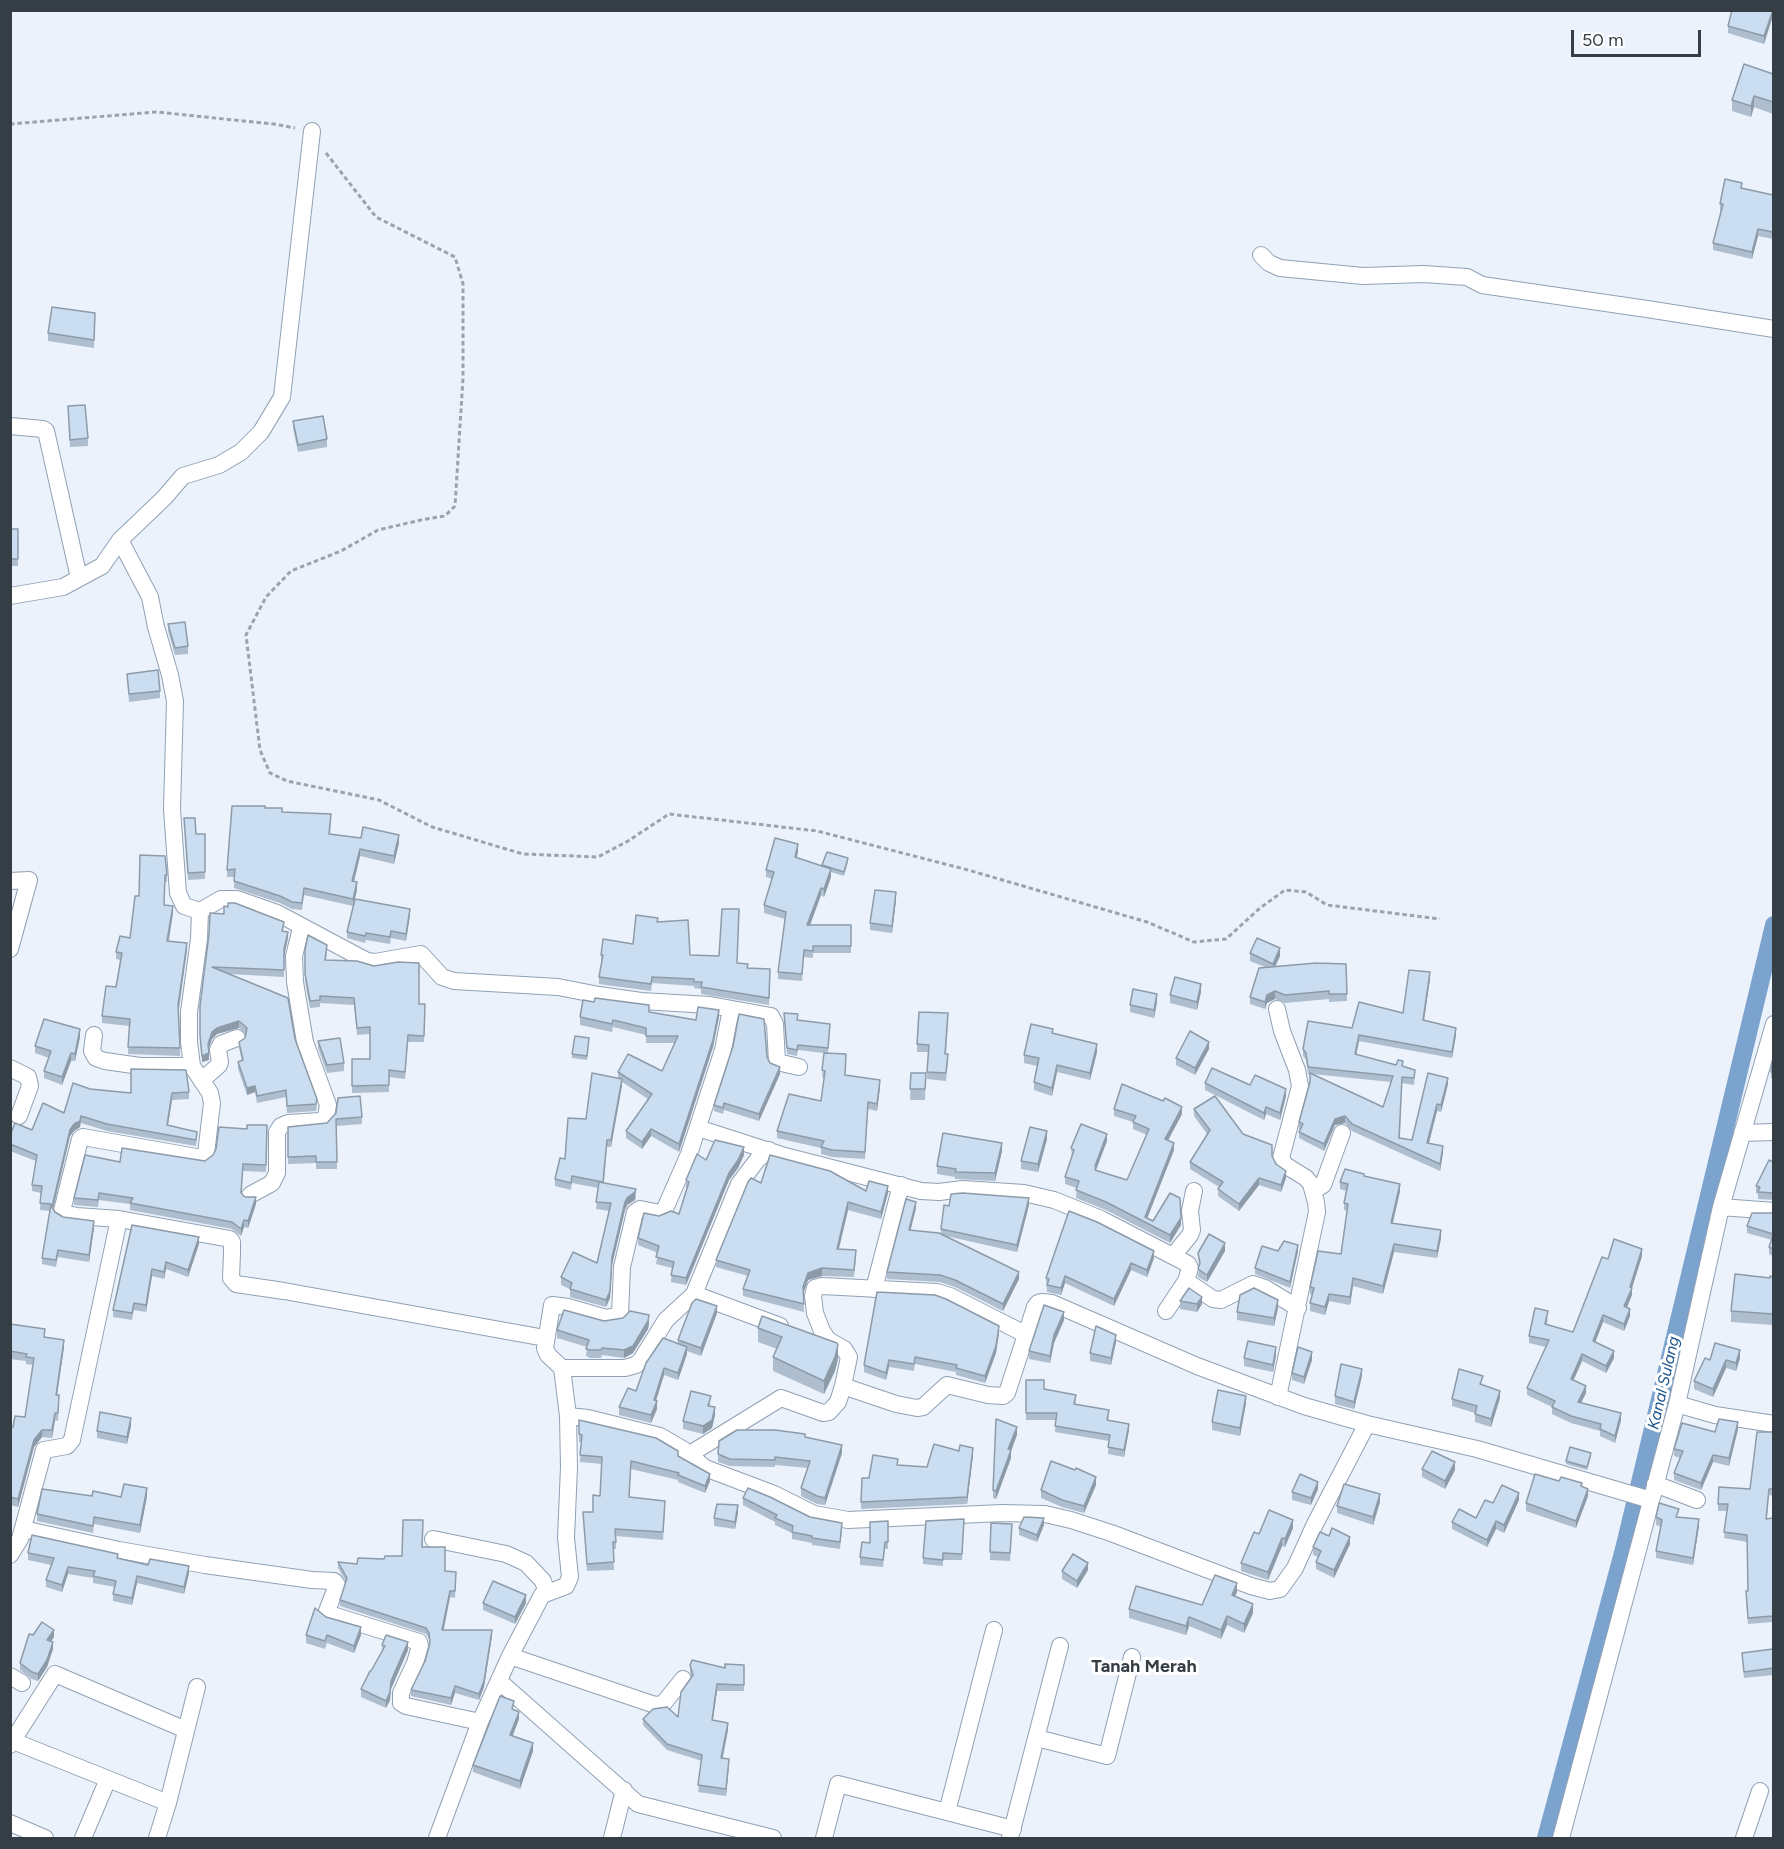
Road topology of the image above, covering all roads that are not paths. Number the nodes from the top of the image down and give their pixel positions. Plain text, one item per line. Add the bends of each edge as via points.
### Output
1 (312, 131) road end
2 (1261, 255) dead end
3 (1773, 329) edge
4 (10, 426) edge
5 (120, 540) junction
6 (79, 578) junction
7 (10, 596) edge
8 (10, 880) edge
9 (200, 911) junction
10 (301, 928) junction
11 (10, 949) edge
12 (731, 1009) junction
13 (1278, 1009) dead end
14 (1773, 1024) edge
15 (94, 1035) dead end
16 (237, 1038) dead end
17 (192, 1066) junction
18 (799, 1067) dead end
19 (10, 1068) edge
20 (202, 1080) junction
21 (20, 1116) dead end
22 (698, 1128) junction
23 (1342, 1132) dead end
24 (1773, 1132) edge
25 (1742, 1133) junction
26 (769, 1150) junction
27 (901, 1185) junction
28 (1194, 1191) dead end
29 (1313, 1191) junction
30 (250, 1196) edge
31 (1721, 1207) junction
32 (1773, 1211) edge
33 (119, 1220) junction
34 (1173, 1256) junction
35 (1186, 1281) junction
36 (874, 1289) junction
37 (694, 1294) junction
38 (1298, 1308) junction
39 (1166, 1311) dead end
40 (1025, 1334) junction
41 (545, 1338) junction
42 (835, 1345) junction
43 (562, 1368) junction
44 (843, 1386) junction
45 (1278, 1397) junction
46 (1677, 1404) junction
47 (568, 1416) junction
48 (1367, 1424) junction
49 (1773, 1424) edge
50 (690, 1454) junction
51 (1650, 1493) junction
52 (1697, 1500) dead end
53 (23, 1529) junction
54 (433, 1539) dead end
55 (10, 1555) edge
56 (547, 1593) junction
57 (994, 1630) dead end
58 (1060, 1646) dead end
59 (510, 1656) junction
60 (1132, 1657) dead end
61 (683, 1679) dead end
62 (499, 1681) junction
63 (197, 1687) dead end
64 (480, 1722) junction
65 (186, 1730) junction
66 (1037, 1738) junction
67 (12, 1743) edge
68 (108, 1779) junction
69 (624, 1790) junction
70 (1760, 1791) dead end
71 (168, 1803) junction
72 (947, 1812) junction
73 (10, 1823) edge
74 (1012, 1834) edge
75 (45, 1839) edge
76 (83, 1839) edge
77 (156, 1839) edge
78 (437, 1839) edge
79 (612, 1839) edge
80 (772, 1839) edge
81 (824, 1839) edge
82 (1561, 1839) edge
83 (1744, 1839) edge

1 - 5 street via 282,397 261,432 242,452 210,469 183,476
2 - 3 street via 1280,268 1363,276 1467,277 1482,285
4 - 6 street via 46,431
5 - 6 street via 102,566
5 - 9 street via 149,592 170,675 175,701 172,809 178,893 184,906
6 - 7 street via 63,587
8 - 11 street via 29,880
9 - 10 street via 230,897 277,913
9 - 17 street via 189,1012
10 - 12 street via 367,961 420,954 446,980 558,987 641,1001
10 - 30 street via 294,956 295,982 305,1042 328,1105 326,1117 281,1126 278,1173 272,1183
12 - 18 street via 771,1016 777,1062
12 - 22 street via 723,1050
13 - 29 street via 1300,1086 1281,1158 1306,1178
14 - 25 street
15 - 17 street via 92,1051 105,1062
16 - 20 street via 221,1044 219,1065
17 - 20 street
19 - 21 street via 28,1077 30,1086
20 - 33 street via 212,1103 204,1157 80,1139 62,1210 65,1214
22 - 26 street
22 - 41 street via 664,1211 635,1212 622,1267 620,1315 606,1318 552,1305
23 - 29 street via 1323,1185
24 - 25 street
25 - 31 street
26 - 27 street
26 - 37 street via 739,1184
27 - 34 street via 931,1192 1024,1192 1101,1219
27 - 36 street
28 - 34 street via 1192,1230
29 - 38 street via 1316,1222
31 - 32 street
31 - 46 street
33 - 41 street via 230,1239 231,1278 236,1284
33 - 53 street via 72,1440 67,1446 44,1450
34 - 35 street via 1190,1266
35 - 38 street via 1221,1300 1257,1285
35 - 39 street
36 - 40 street via 937,1292
36 - 42 street via 815,1288 813,1301 819,1325
37 - 42 street
37 - 43 street via 666,1320 636,1365
38 - 45 street
40 - 44 street via 1009,1390 1003,1396 947,1385 926,1405 917,1408
40 - 45 street via 1038,1303 1052,1303
41 - 43 street via 545,1348
42 - 44 street via 849,1357
43 - 47 street
44 - 50 street via 838,1402 829,1412 781,1398
45 - 48 street
46 - 49 street via 1715,1415
46 - 51 street
47 - 50 street via 660,1436
47 - 56 street via 566,1538 570,1577 566,1586
48 - 50 street via 1305,1550 1284,1585 1276,1591 1251,1586 1111,1533 1045,1514 848,1520 814,1514 705,1468
48 - 51 street via 1477,1449 1624,1492
51 - 52 street
51 - 82 street
53 - 55 street
53 - 64 street via 205,1565 334,1581 337,1585 328,1614 419,1642 401,1703
54 - 56 street via 506,1554 526,1563 543,1581
56 - 59 street
57 - 72 street
58 - 66 street
59 - 61 street via 655,1705 663,1704
59 - 62 street
60 - 66 street via 1107,1756
62 - 64 street
62 - 69 street
63 - 65 street
64 - 78 street
65 - 67 street via 56,1674
65 - 71 street
66 - 74 street
67 - 68 street
68 - 71 street
68 - 76 street
69 - 79 street
69 - 80 street via 638,1804
70 - 83 street
71 - 77 street
72 - 74 street
72 - 81 street via 838,1784
73 - 75 street

